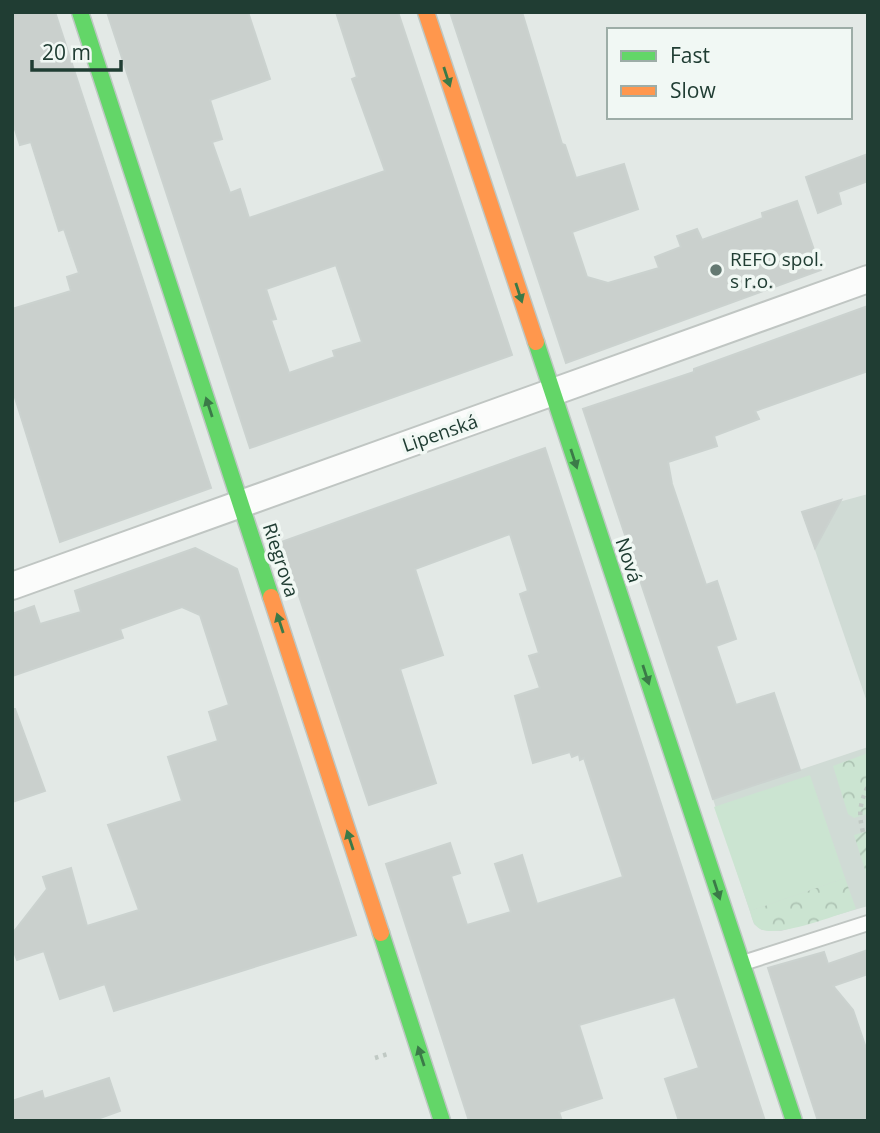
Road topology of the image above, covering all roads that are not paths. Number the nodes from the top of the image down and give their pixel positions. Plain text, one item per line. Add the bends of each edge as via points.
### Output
1 (80, 12) edge
2 (426, 12) edge
3 (868, 279) edge
4 (552, 394) junction
5 (240, 503) junction
6 (12, 586) edge
7 (868, 923) edge
8 (742, 964) junction
9 (442, 1121) edge
10 (794, 1121) edge

5 -> 1 street, Riegrova
2 -> 4 street, Nová
3 - 4 street, Lipenská
4 - 5 street, Lipenská
4 -> 8 street, Nová
5 - 6 street, Lipenská
9 -> 5 street, Riegrova
7 - 8 lane
8 - 10 street, Nová

